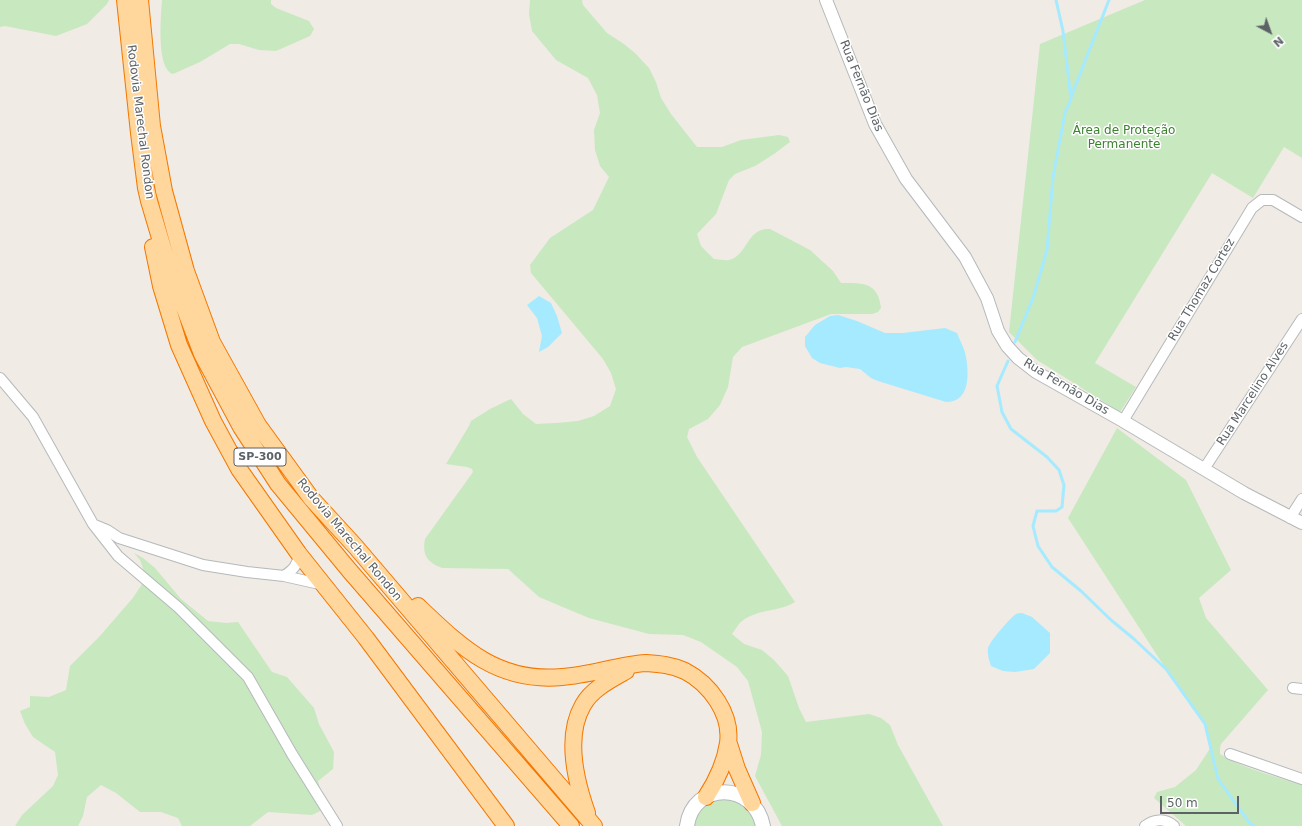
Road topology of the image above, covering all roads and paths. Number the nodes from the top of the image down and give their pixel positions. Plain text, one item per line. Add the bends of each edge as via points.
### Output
1 (125, 0) edge
2 (140, 0) edge
3 (826, 0) edge
4 (146, 188) junction
5 (1302, 217) edge
6 (1302, 319) edge
7 (0, 378) edge
8 (1123, 421) junction
9 (1204, 469) junction
10 (1302, 499) edge
11 (1290, 518) junction
12 (1302, 523) edge
13 (93, 524) junction
14 (355, 546) junction
15 (299, 554) junction
16 (284, 576) junction
17 (324, 585) junction
18 (639, 664) junction
19 (728, 742) junction
20 (1230, 754) dead end
21 (1302, 779) edge
22 (706, 797) junction
23 (752, 803) junction
24 (592, 823) edge
25 (337, 826) edge
26 (506, 826) edge
27 (571, 826) edge
28 (687, 826) edge
29 (763, 826) edge
30 (1144, 826) edge
31 (1174, 826) edge

1 - 4 highway, Rodovia Marechal Rondon / SP-300
2 - 14 highway, Rodovia Marechal Rondon / SP-300 via 152,126 164,191 186,271 212,342 258,425 311,498
3 - 8 street, Rua Fernão Dias via 875,124 906,179 965,257 987,298 998,331 1007,346 1036,372
4 - 15 highway via 151,235 161,286 179,345 213,421 239,469
4 - 27 highway, Rodovia Marechal Rondon / SP-300 via 168,265 202,354 240,427 278,484 349,570
5 - 8 street, Rua Thomaz Cortez via 1273,200 1262,200 1252,208
6 - 9 street, Rua Marcelino Alves
7 - 13 street via 33,417
8 - 9 street, Rua Fernão Dias
9 - 11 street, Rua Fernão Dias
10 - 11 street
11 - 12 street, Rua Fernão Dias
13 - 16 street via 119,538 203,565
13 - 25 street via 118,556 179,608 248,677
14 - 18 highway via 455,641 480,659 506,672 537,678 562,677
14 - 24 highway, Rodovia Marechal Rondon / SP-300
15 - 16 street via 297,565
15 - 17 highway
16 - 17 street
17 - 26 highway
18 - 19 highway via 673,667 697,679 718,702 728,729
18 - 24 highway via 604,683 583,705 577,718 574,739 577,781
19 - 22 highway via 718,778
19 - 23 highway
20 - 21 street
22 - 23 main road via 718,792 730,792
22 - 28 main road via 692,810
23 - 29 main road via 759,813
30 - 31 street via 1159,820 1170,822

